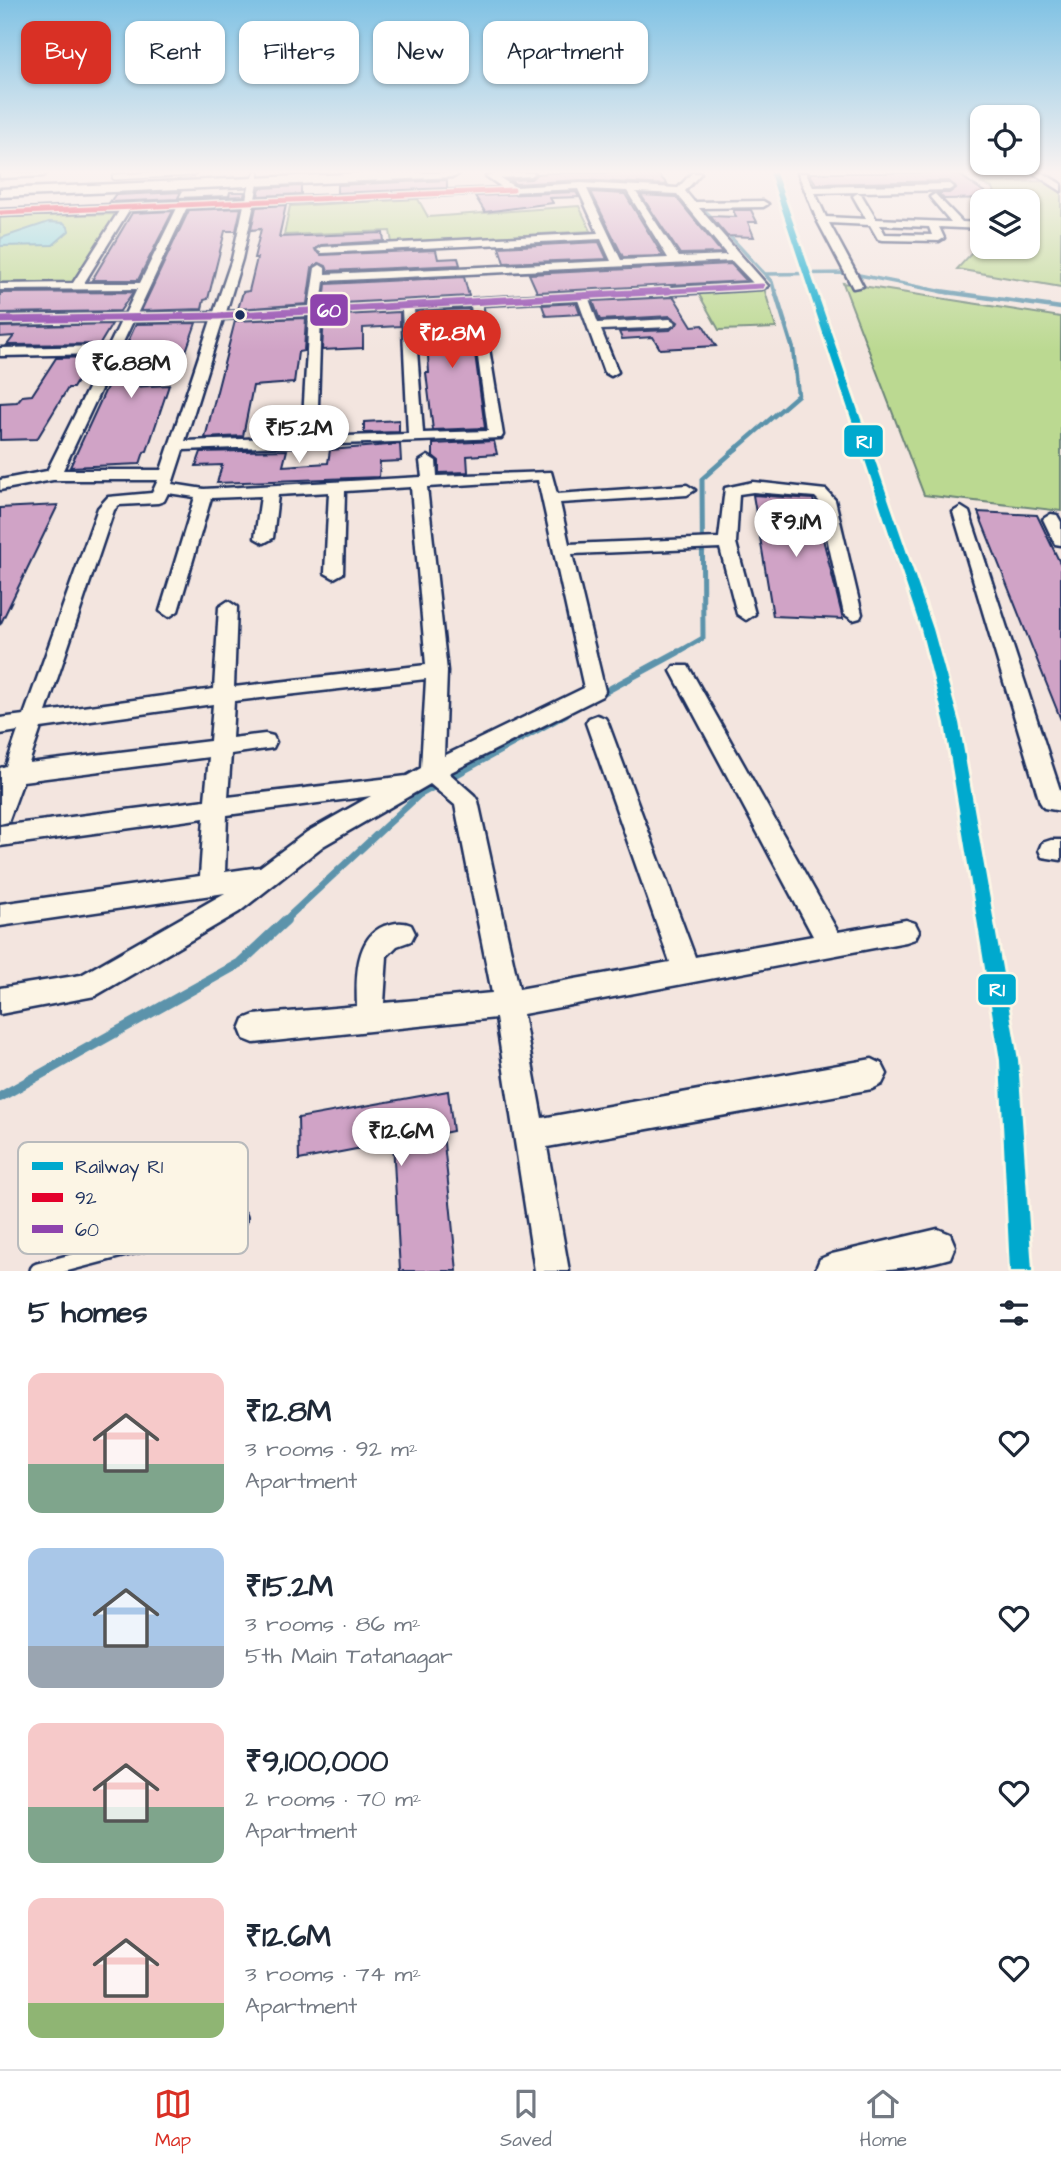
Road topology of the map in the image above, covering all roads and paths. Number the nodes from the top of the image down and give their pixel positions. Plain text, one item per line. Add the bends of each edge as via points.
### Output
1 (110, 232) edge
2 (171, 232) edge
3 (243, 232) edge
4 (602, 232) edge
5 (658, 232) edge
6 (714, 232) edge
7 (829, 232) edge
8 (880, 232) edge
9 (936, 232) edge
10 (604, 236) junction
11 (735, 258) junction
12 (675, 260) junction
13 (617, 263) junction
14 (319, 278) junction
15 (145, 286) junction
16 (857, 286) dead end
17 (0, 287) edge
18 (76, 287) junction
19 (582, 296) junction
20 (476, 301) junction
21 (408, 305) junction
22 (315, 310) junction
23 (218, 316) junction
24 (129, 318) junction
25 (0, 320) edge
26 (670, 323) dead end
27 (593, 327) junction
28 (111, 350) junction
29 (0, 352) edge
30 (611, 372) dead end
31 (416, 438) junction
32 (309, 441) junction
33 (176, 446) junction
34 (53, 475) junction
35 (426, 476) junction
36 (165, 481) junction
37 (0, 485) edge
38 (337, 488) junction
39 (687, 490) dead end
40 (270, 491) junction
41 (204, 494) junction
42 (550, 499) junction
43 (961, 512) dead end
44 (1051, 519) dead end
45 (264, 538) dead end
46 (1061, 540) edge
47 (727, 543) junction
48 (562, 549) junction
49 (334, 573) dead end
50 (228, 607) dead end
51 (169, 611) dead end
52 (746, 614) dead end
53 (853, 614) dead end
54 (438, 671) junction
55 (681, 671) dead end
56 (226, 695) junction
57 (31, 722) junction
58 (597, 723) dead end
59 (0, 726) edge
60 (265, 742) dead end
61 (221, 746) junction
62 (7, 774) edge
63 (433, 779) junction
64 (1061, 802) edge
65 (215, 808) junction
66 (0, 815) edge
67 (0, 836) edge
68 (265, 877) junction
69 (212, 885) junction
70 (0, 915) edge
71 (906, 931) dead end
72 (402, 933) dead end
73 (832, 945) junction
74 (687, 972) junction
75 (0, 1001) edge
76 (508, 1004) junction
77 (371, 1018) junction
78 (254, 1029) dead end
79 (872, 1074) dead end
80 (529, 1135) junction
81 (938, 1246) dead end
82 (102, 1254) edge
83 (38, 1271) edge
84 (552, 1271) edge
85 (832, 1271) edge

1 - 18 street
2 - 15 street
3 - 23 street
4 - 10 street
5 - 12 street
6 - 11 street
7 - 16 street
8 - 9 street via 882,237 939,238
10 - 13 street
10 - 14 street via 323,245
11 - 12 street
11 - 19 street via 762,286
12 - 13 street
13 - 14 street
14 - 22 street
15 - 18 street
15 - 24 street
17 - 18 street
19 - 20 street
19 - 27 street
20 - 21 street
20 - 31 street via 496,435
21 - 22 street
21 - 31 street
22 - 23 street
22 - 32 street
23 - 24 street
23 - 33 street
24 - 25 street
24 - 28 street
26 - 27 street
27 - 30 street
28 - 29 street
28 - 34 street
31 - 32 street
32 - 33 street
33 - 36 street
34 - 36 street
34 - 37 street
35 - 38 street
35 - 42 street via 545,475
35 - 54 street
36 - 41 street
36 - 57 street via 158,498 109,502
38 - 40 street
38 - 49 street
39 - 42 street
40 - 41 street
40 - 45 street
41 - 51 street
42 - 48 street
43 - 64 street via 1052,802
44 - 46 street
47 - 48 street
47 - 52 street
47 - 53 street via 731,491 753,487 820,493 827,500
48 - 63 street via 595,691
50 - 56 street
54 - 56 street
54 - 63 street
55 - 73 street
56 - 57 street
56 - 61 street
57 - 59 street
57 - 62 street
58 - 74 street
60 - 61 street
61 - 62 street
61 - 65 street
62 - 66 street
63 - 65 street
63 - 68 street via 315,839
63 - 76 street via 466,801
65 - 67 street
65 - 69 street
68 - 69 street
68 - 75 street via 230,904 85,987
69 - 70 street
71 - 73 street
72 - 77 street via 388,934 373,954
73 - 74 street
74 - 76 street
76 - 77 street
76 - 80 street
77 - 78 street
79 - 80 street
80 - 84 street
81 - 85 street
82 - 83 lane

